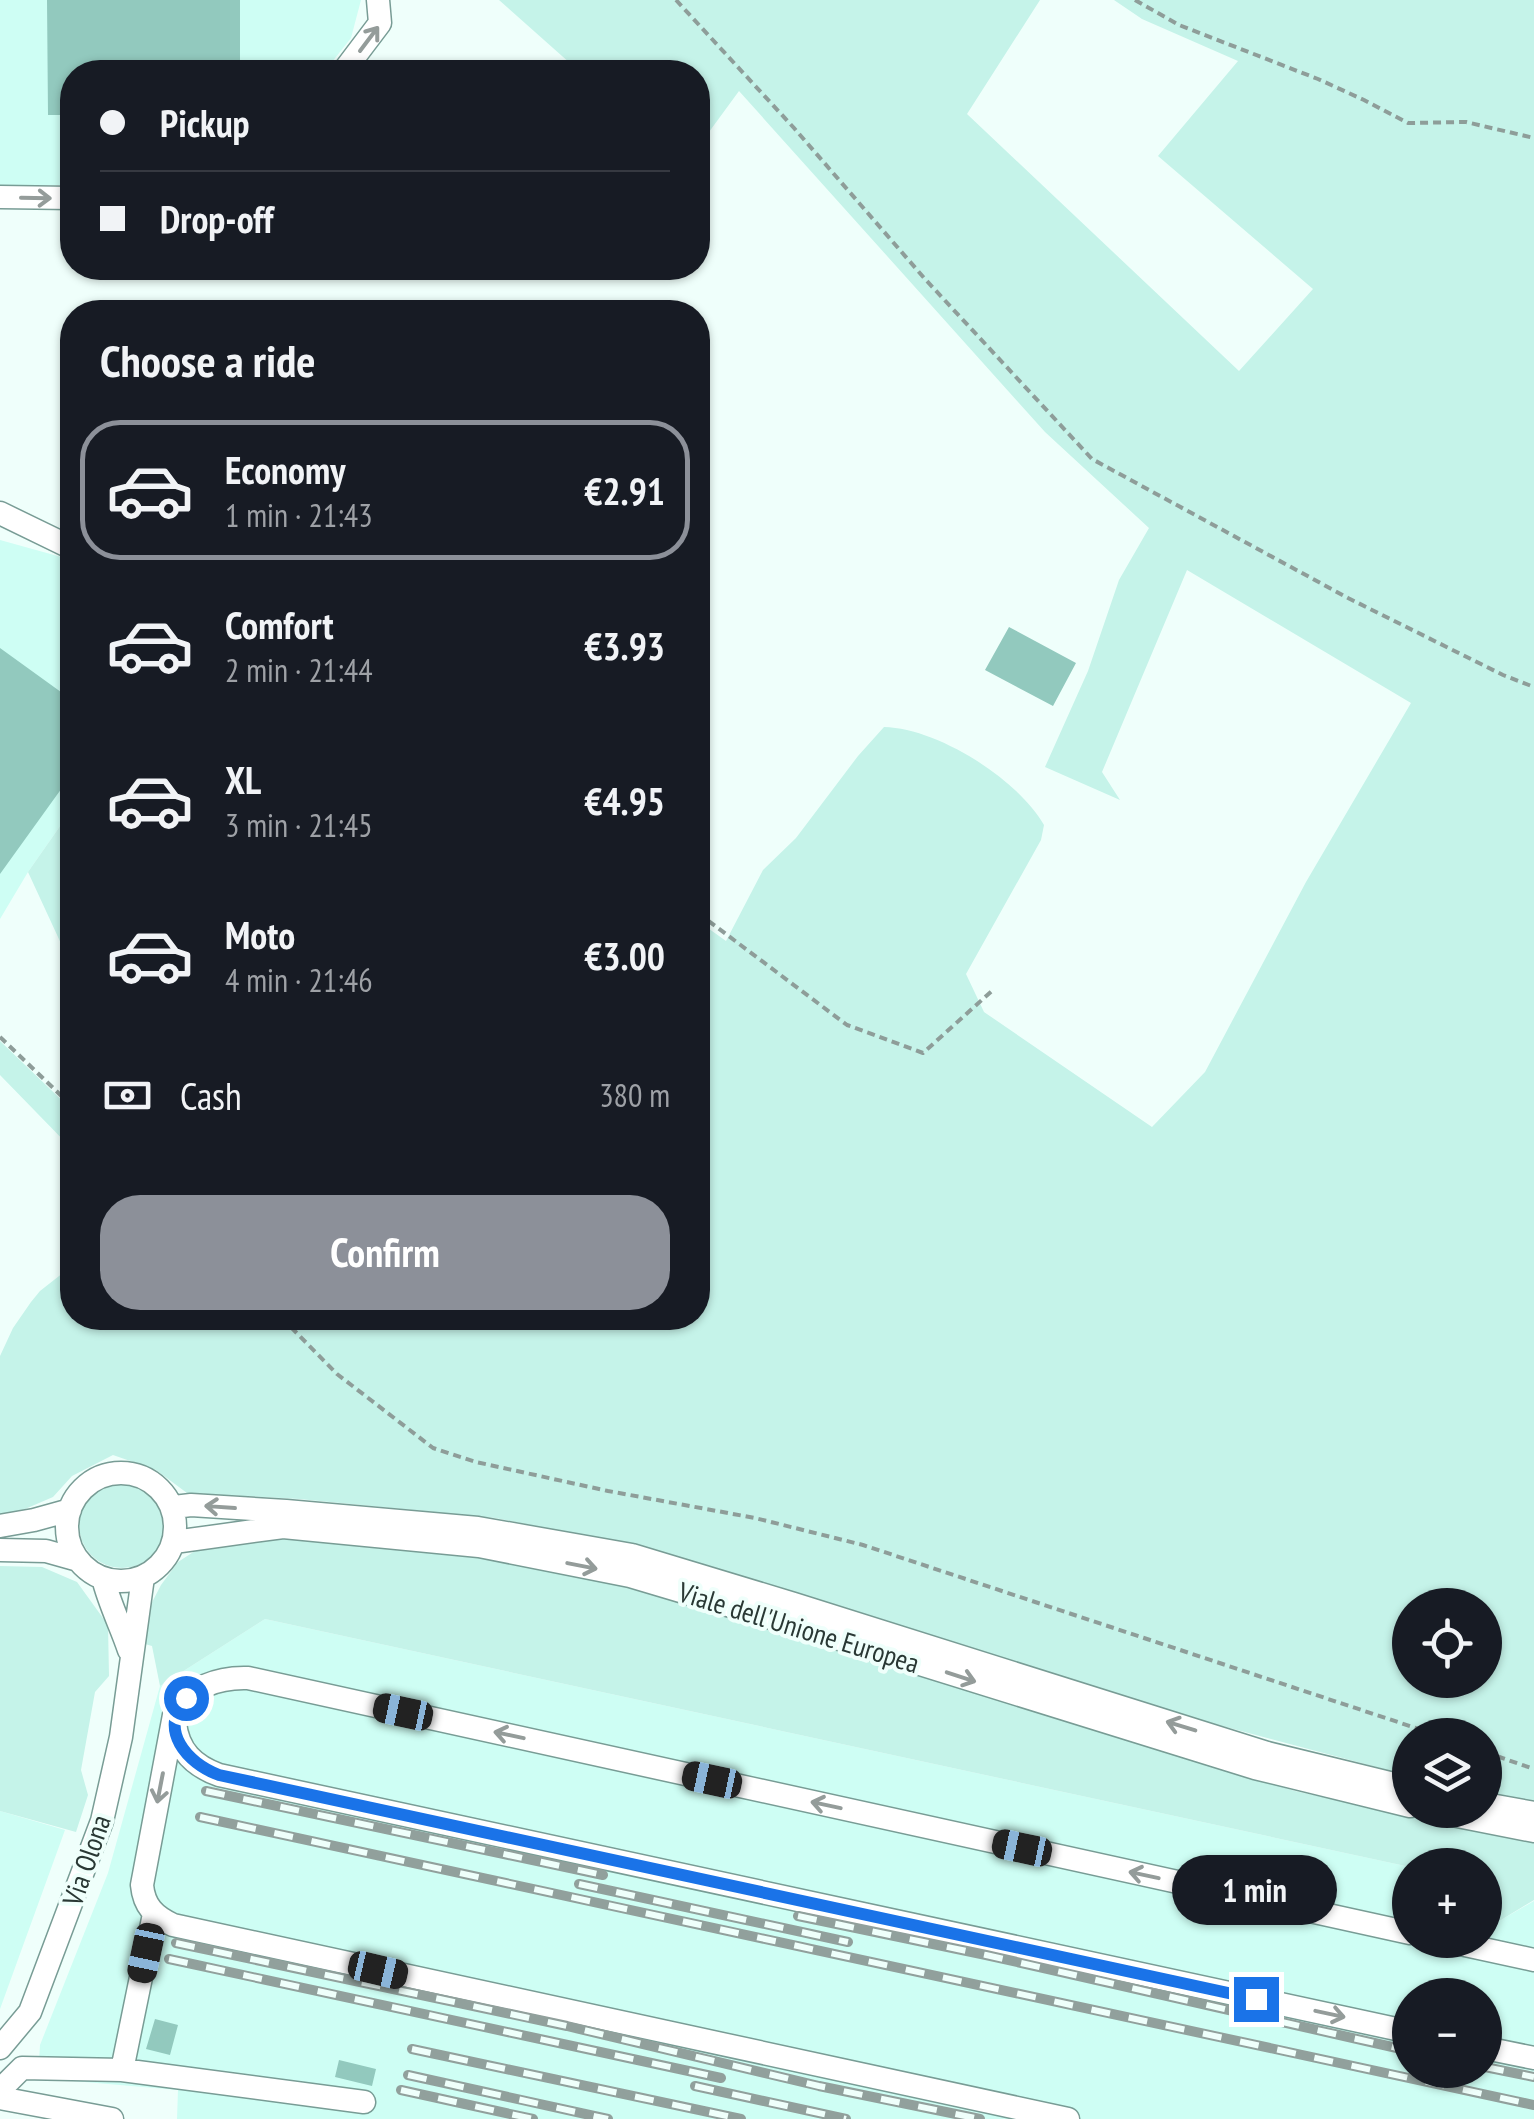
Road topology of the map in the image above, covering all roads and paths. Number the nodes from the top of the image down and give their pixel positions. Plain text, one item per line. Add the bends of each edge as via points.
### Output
1 (378, 0) edge
2 (676, 0) edge
3 (1135, 0) edge
4 (352, 60) edge
5 (1534, 138) edge
6 (0, 198) edge
7 (60, 198) edge
8 (0, 512) edge
9 (60, 542) edge
10 (1534, 687) edge
11 (710, 922) edge
12 (994, 989) dead end
13 (0, 1037) edge
14 (60, 1094) edge
15 (294, 1330) edge
16 (174, 1507) junction
17 (70, 1510) junction
18 (0, 1526) edge
19 (174, 1542) junction
20 (0, 1550) edge
21 (78, 1560) junction
22 (143, 1577) junction
23 (103, 1578) junction
24 (130, 1656) junction
25 (174, 1715) junction
26 (1392, 1720) edge
27 (1502, 1758) edge
28 (1534, 1770) edge
29 (1392, 1784) edge
30 (1392, 1802) edge
31 (1502, 1807) edge
32 (1534, 1813) edge
33 (1502, 1825) edge
34 (1534, 1831) edge
35 (154, 1914) junction
36 (1392, 1929) edge
37 (1502, 1953) edge
38 (1534, 1960) edge
39 (1392, 2028) edge
40 (0, 2048) edge
41 (1502, 2051) edge
42 (1534, 2058) edge
43 (122, 2070) junction
44 (0, 2090) edge
45 (0, 2098) edge
46 (364, 2102) dead end
47 (112, 2119) edge
48 (1068, 2119) edge

4 -> 1 street via 380,23
2 - 10 path via 1092,459 1348,598
3 - 5 path via 1408,123 1466,122
6 -> 7 street
8 - 9 street
11 - 12 path via 847,1025 923,1053
13 - 14 path
15 - 26 path via 338,1374 433,1448 863,1545
16 - 17 street via 148,1479 130,1473 93,1481
16 - 19 street
29 -> 16 street, Viale dell'Unione Europea via 1266,1752 632,1555 478,1528
17 - 18 street
17 - 21 street via 67,1536
19 - 22 street
19 -> 30 street, Viale dell'Unione Europea via 283,1527 479,1546 630,1576 1255,1768
20 - 21 street
21 - 23 street
22 - 23 street
22 - 24 street, Via Olona
23 - 24 street, Via Olona
24 - 40 street, Via Olona via 102,1820 30,2012
25 -> 35 street via 142,1885
36 -> 25 street via 248,1678 207,1684
25 -> 39 street via 185,1753 219,1775
27 - 28 path
31 - 32 street
33 - 34 street
35 - 43 street
35 - 48 street via 173,1925
37 - 38 street
41 - 42 street
43 - 44 street via 22,2068
43 - 46 street
45 - 47 street

